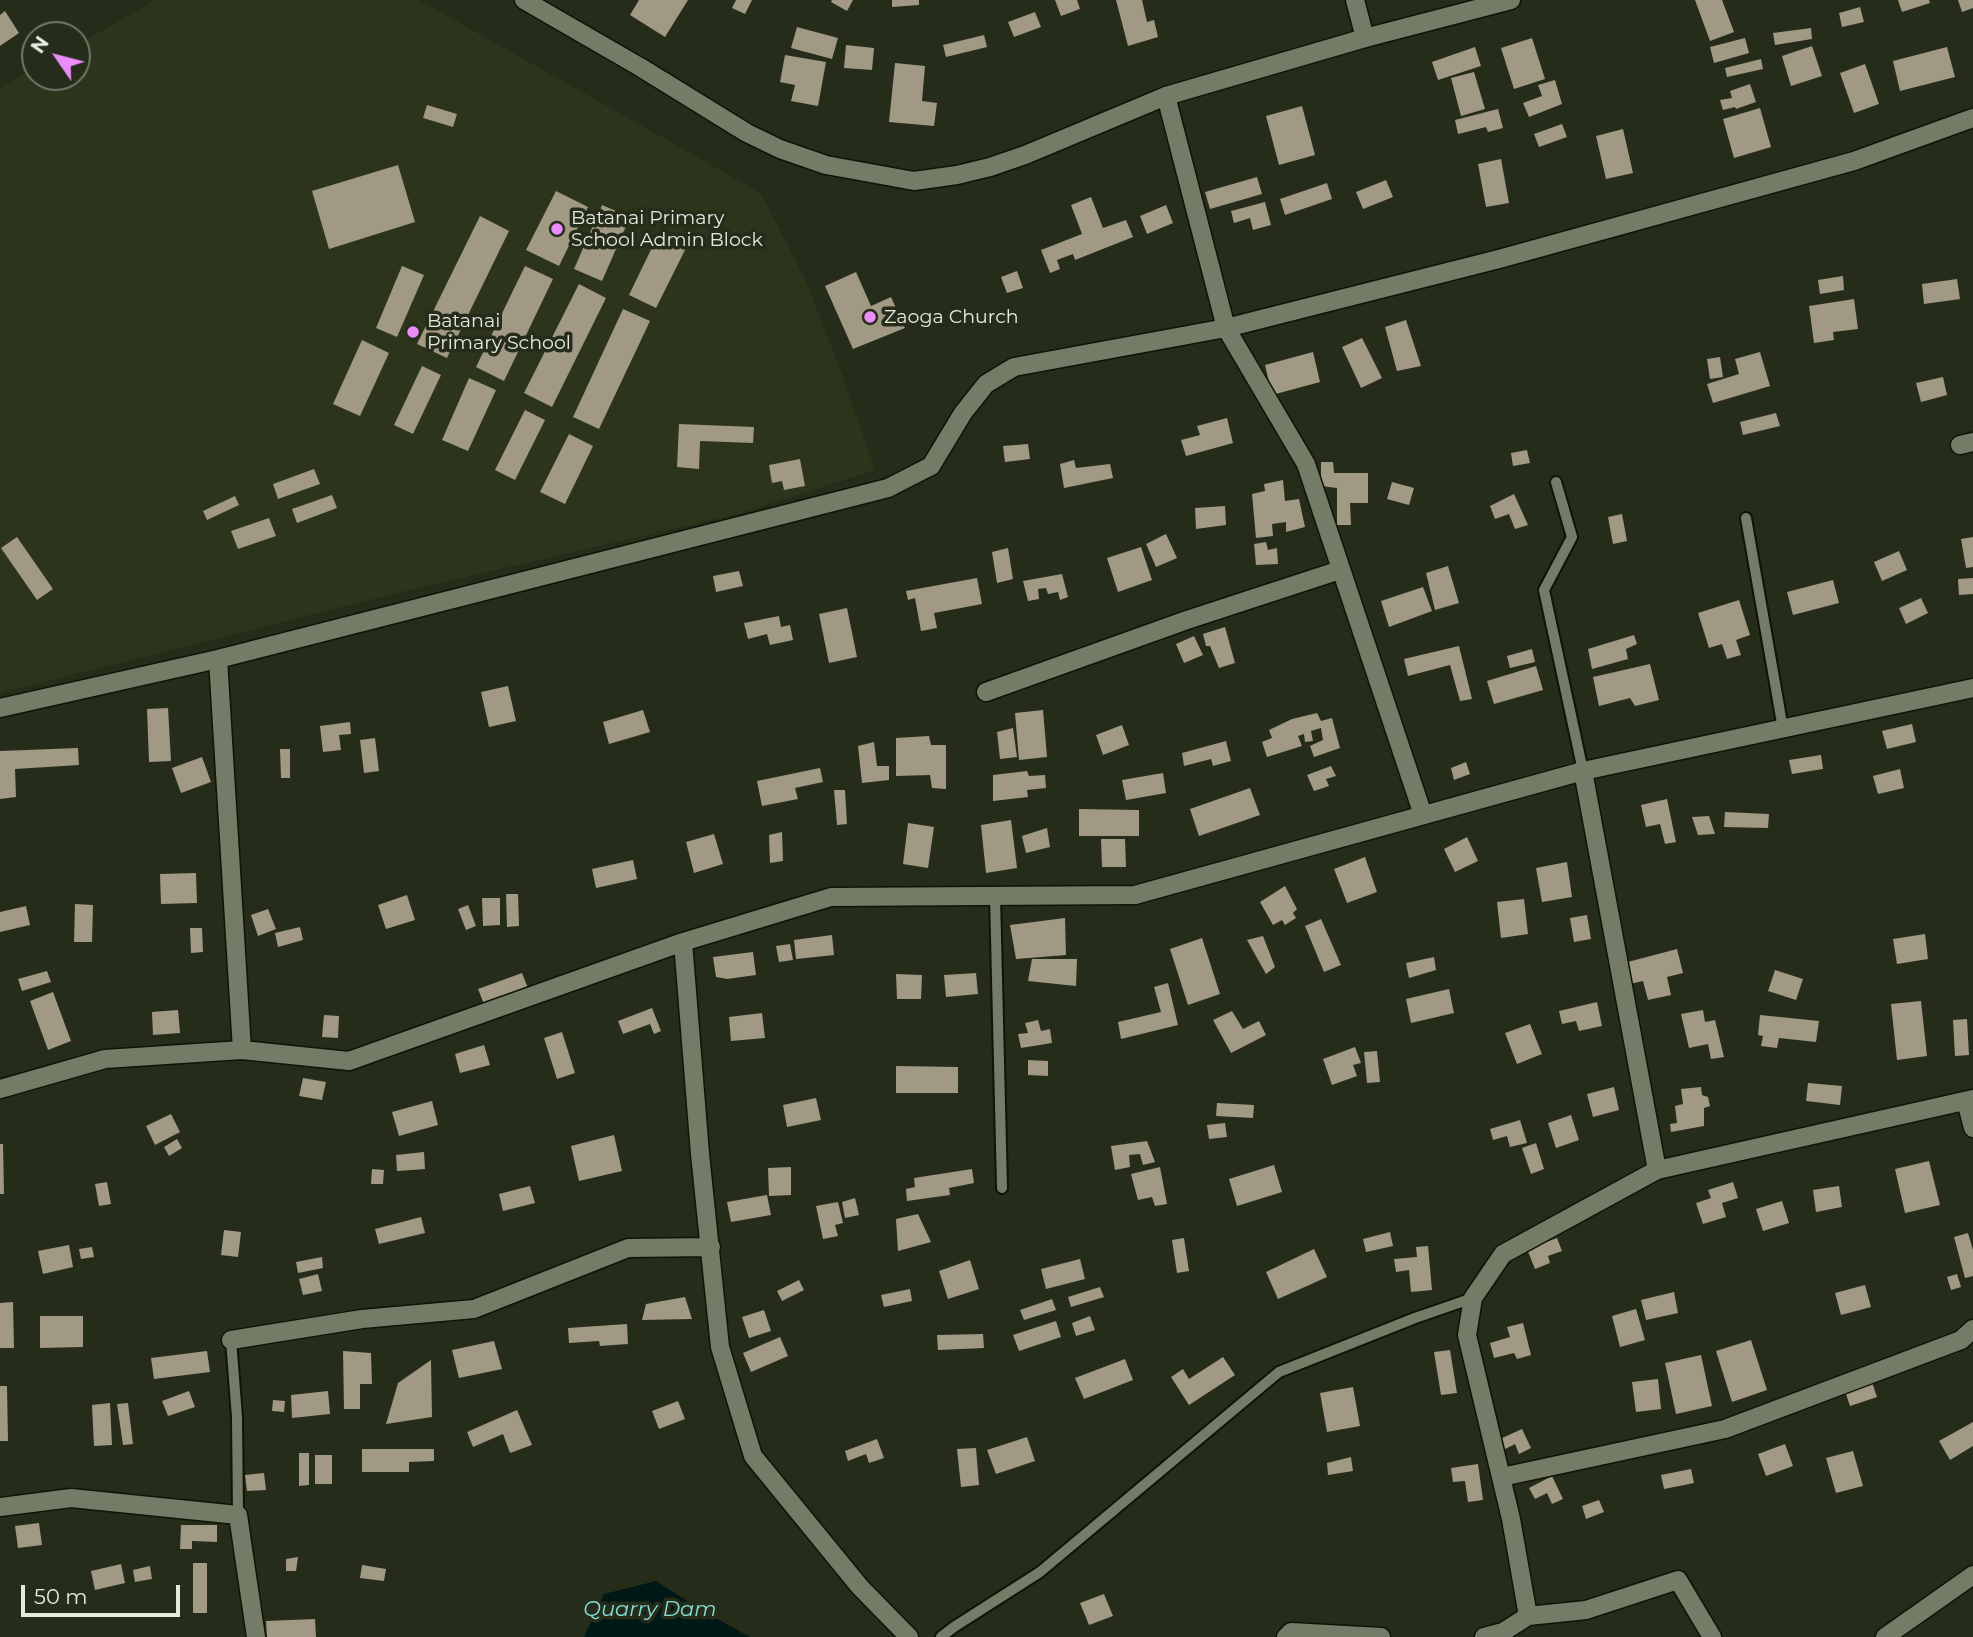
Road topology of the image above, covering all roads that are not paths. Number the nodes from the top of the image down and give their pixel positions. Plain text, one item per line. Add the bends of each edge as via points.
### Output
1 (524, 0) edge
2 (1354, 0) edge
3 (1511, 0) edge
4 (1365, 38) junction
5 (1166, 96) junction
6 (1973, 118) edge
7 (1226, 328) junction
8 (1556, 482) dead end
9 (1746, 518) dead end
10 (1340, 570) junction
11 (218, 659) junction
12 (1973, 688) edge
13 (986, 692) dead end
14 (0, 708) edge
15 (1783, 729) junction
16 (1583, 771) junction
17 (1423, 815) junction
18 (995, 895) junction
19 (683, 942) junction
20 (242, 1050) junction
21 (0, 1089) edge
22 (1969, 1100) edge
23 (1973, 1128) edge
24 (1657, 1170) junction
25 (1002, 1188) dead end
26 (711, 1247) junction
27 (1473, 1298) junction
28 (1973, 1329) edge
29 (231, 1340) joint
30 (1502, 1477) junction
31 (0, 1507) edge
32 (238, 1516) junction
33 (1973, 1575) edge
34 (1528, 1616) junction
35 (256, 1637) edge
36 (909, 1637) edge
37 (941, 1637) edge
38 (1286, 1637) edge
39 (1381, 1637) edge
40 (1484, 1637) edge
41 (1712, 1637) edge
42 (1885, 1637) edge

1 - 5 street via 780,149 826,164 914,181 1002,163
2 - 4 street
3 - 4 street
4 - 5 street
5 - 7 street
6 - 7 street via 1841,164 1499,259
7 - 10 street via 1306,464
7 - 11 street via 1014,367 986,384 931,466 888,488
8 - 16 lane via 1572,537 1545,590
9 - 15 lane
10 - 13 street
10 - 17 street
11 - 14 street
11 - 20 street
12 - 15 street
15 - 16 street
16 - 17 street
16 - 24 street
17 - 18 street via 1135,895
18 - 19 street via 831,897
18 - 25 lane
19 - 20 street via 349,1061
19 - 26 street
20 - 21 street via 106,1059
22 - 23 street
22 - 24 street
24 - 27 street via 1503,1254
26 - 29 street via 628,1248 474,1309 362,1319
26 - 36 street via 720,1347 754,1456 860,1587
27 - 30 street via 1467,1335
27 - 37 lane via 1279,1372 1040,1572
28 - 30 street via 1961,1340 1725,1429
29 - 32 lane
30 - 34 street
31 - 32 street via 71,1498
32 - 35 street
33 - 42 street
34 - 40 street via 1503,1632
34 - 41 street via 1586,1609 1678,1580
38 - 39 street via 1292,1632

